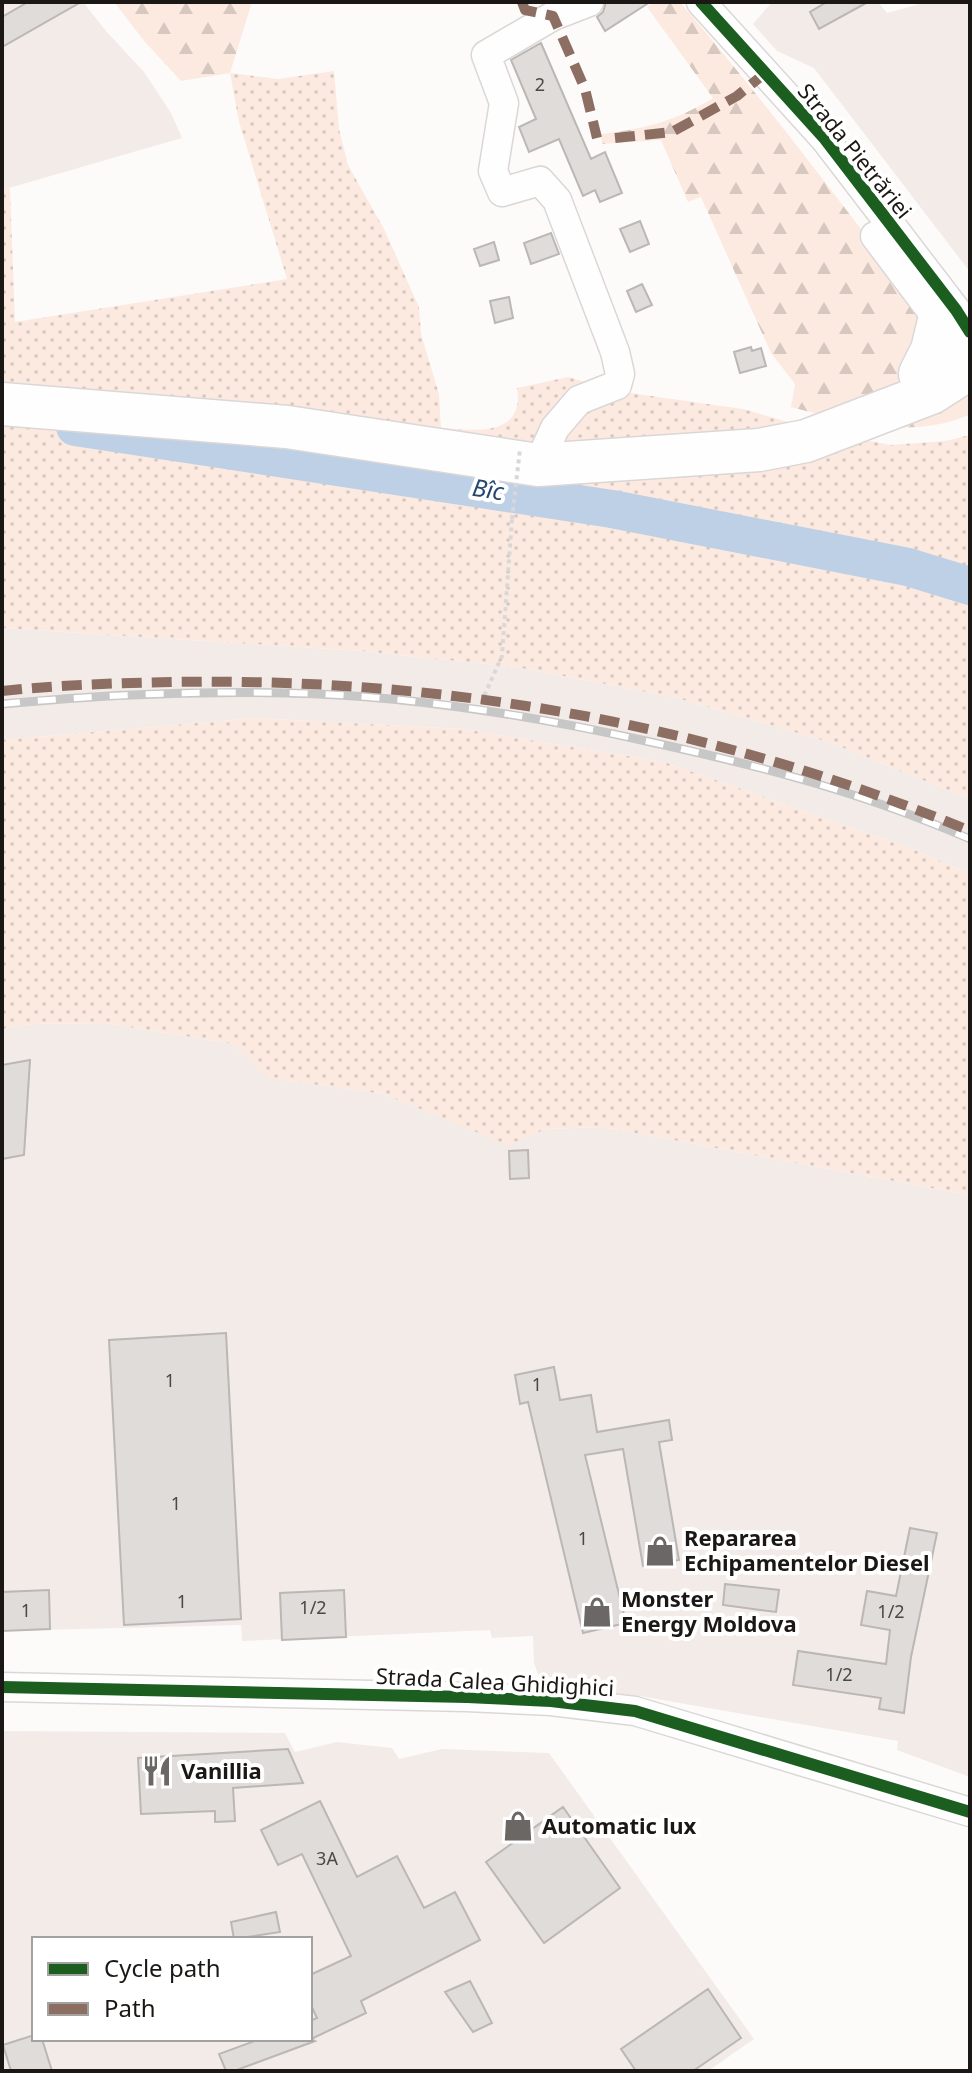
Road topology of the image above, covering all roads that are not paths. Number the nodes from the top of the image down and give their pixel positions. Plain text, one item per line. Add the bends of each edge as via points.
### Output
1 (589, 2) edge
2 (701, 2) edge
3 (963, 347) edge
4 (925, 384) junction
5 (2, 404) edge
6 (970, 404) edge
7 (529, 457) junction
8 (2, 1687) edge
9 (970, 1812) edge

1 - 7 street via 553,16 486,55 504,103 493,171 502,192 540,181 557,200 620,374 617,385 579,400
2 - 3 street, Strada Pietrăriei via 764,74 808,147
3 - 4 highway
3 - 4 highway via 932,350
4 - 6 highway
4 - 7 highway via 819,437 759,450
5 - 7 highway via 287,427
8 - 9 street, Strada Calea Ghidighici via 467,1697 635,1711

